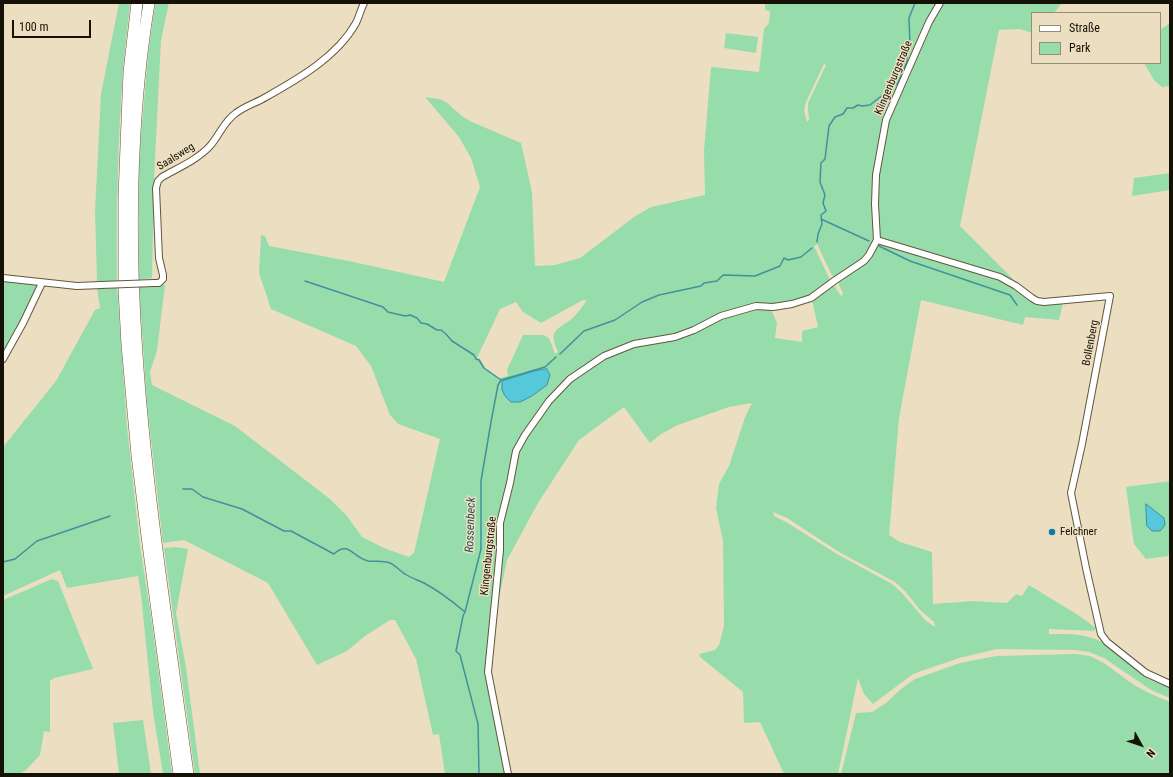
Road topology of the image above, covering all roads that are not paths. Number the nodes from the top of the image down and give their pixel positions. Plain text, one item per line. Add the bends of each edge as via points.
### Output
1 (137, 3) edge
2 (149, 3) edge
3 (364, 3) edge
4 (940, 3) edge
5 (877, 240) junction
6 (3, 278) edge
7 (41, 283) junction
8 (3, 359) edge
9 (1170, 684) edge
10 (179, 774) edge
11 (188, 774) edge
12 (508, 774) edge

1 - 10 highway via 129,72 124,196 124,290 137,455
2 - 11 highway via 135,124 133,289 144,433
3 - 7 street, Saalsweg, bridge via 356,23 328,56 289,84 236,113 202,154 158,181 156,192 159,258 163,275 161,282 77,286
4 - 5 street, Klingenburgstraße via 928,22 886,120 876,176
5 - 9 street, Bollenberg via 1000,277 1037,301 1110,296 1071,493 1101,634 1146,673
5 - 12 street, Klingenburgstraße via 864,261 811,298 773,307 756,306 721,316 675,337 634,344 604,356 570,379 549,401 525,435 516,452 500,523 500,550 488,672
6 - 7 street, Saalsweg
7 - 8 street

